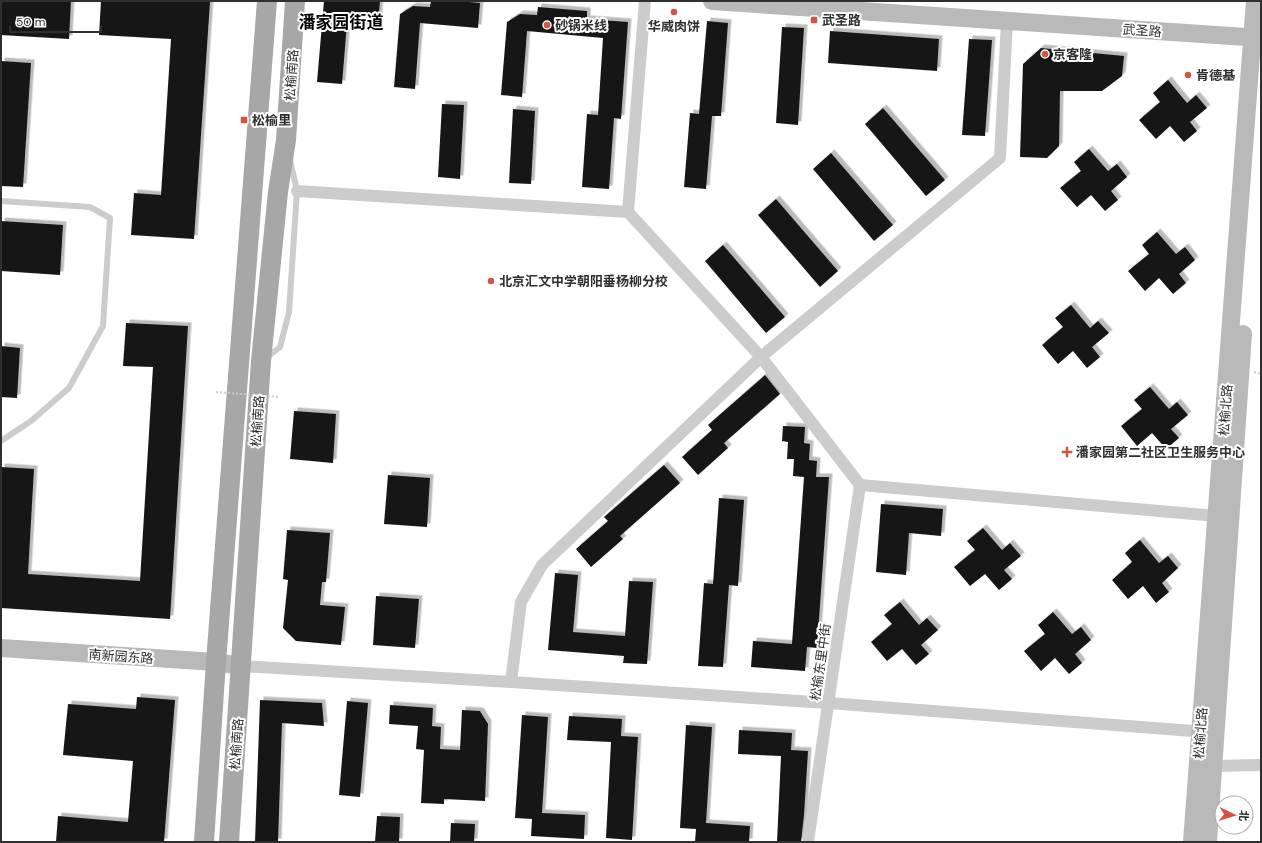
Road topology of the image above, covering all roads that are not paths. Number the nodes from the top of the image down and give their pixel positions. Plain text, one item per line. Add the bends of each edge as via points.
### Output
1 (267, 1) edge
2 (295, 1) edge
3 (645, 1) edge
4 (712, 1) edge
5 (888, 1) edge
6 (1255, 1) edge
7 (1008, 21) junction
8 (1257, 35) edge
9 (1261, 72) edge
10 (286, 140) junction
11 (297, 191) junction
12 (1, 201) edge
13 (628, 212) junction
14 (761, 357) junction
15 (261, 361) junction
16 (1, 441) edge
17 (860, 485) junction
18 (1217, 516) junction
19 (1, 648) edge
20 (216, 662) junction
21 (241, 666) junction
22 (511, 682) junction
23 (828, 703) junction
24 (1208, 732) junction
25 (1261, 764) edge
26 (1213, 766) junction
27 (204, 842) edge
28 (229, 842) edge
29 (808, 842) edge
30 (1192, 842) edge
31 (1208, 842) edge

1 - 20 main road, 松榆南路
2 - 10 main road, 松榆南路
3 - 13 street
4 - 7 street, 武圣路
5 - 8 street, 武圣路
6 - 8 street, 松榆北路
7 - 8 street, 武圣路
7 - 14 street via 1000,158
8 - 18 street, 松榆北路
9 - 24 street, 松榆北路
10 - 11 lane
10 - 15 main road, 松榆南路 via 278,192
11 - 13 street
11 - 15 lane via 288,312 280,347
12 - 16 lane via 90,207 110,218 103,326 69,388 31,421
13 - 14 street
14 - 17 street
14 - 22 street via 542,565 521,602
15 - 21 main road, 松榆南路
17 - 18 street
17 - 23 street, 松榆东里中街
18 - 24 street, 松榆北路
19 - 20 street, 南新园东路
20 - 21 street, 南新园东路
20 - 27 main road, 松榆南路
21 - 22 street
21 - 28 main road, 松榆南路
22 - 23 street
23 - 24 street
23 - 29 street, 松榆东里中街
24 - 26 street, 松榆北路
24 - 30 street, 松榆北路
25 - 26 street
26 - 31 street, 松榆北路

